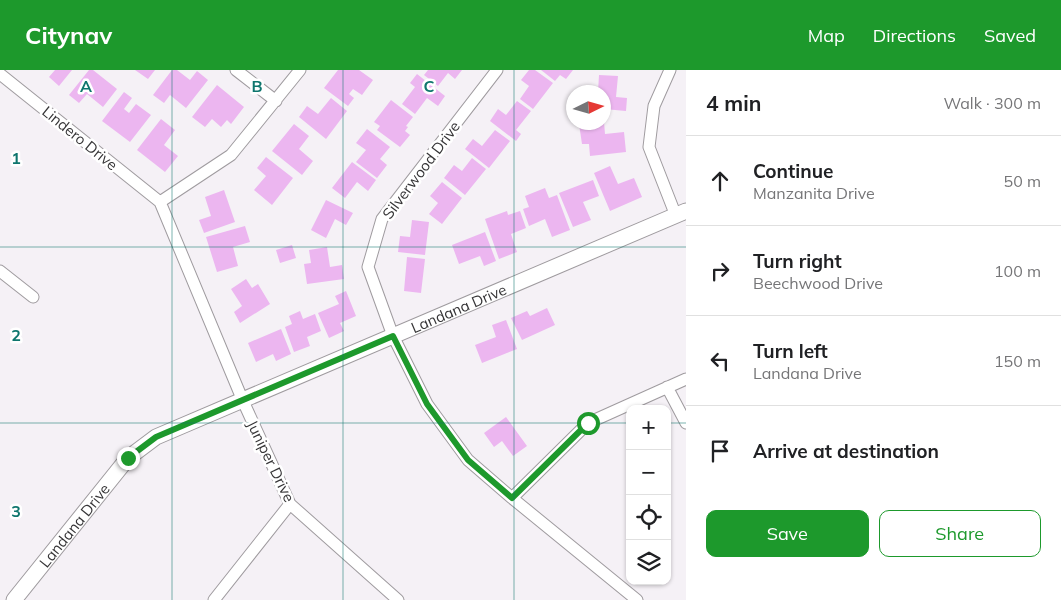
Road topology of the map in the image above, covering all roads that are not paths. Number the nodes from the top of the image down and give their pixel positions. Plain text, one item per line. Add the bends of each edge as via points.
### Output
1 (236, 70) edge
2 (300, 70) edge
3 (497, 70) edge
4 (670, 70) edge
5 (0, 74) edge
6 (276, 101) junction
7 (160, 202) junction
8 (681, 214) edge
9 (0, 272) edge
10 (33, 297) dead end
11 (393, 336) junction
12 (686, 379) edge
13 (667, 387) junction
14 (243, 401) junction
15 (686, 422) edge
16 (512, 498) junction
17 (290, 504) junction
18 (14, 600) edge
19 (214, 600) edge
20 (398, 600) edge
21 (637, 600) edge

1 - 6 street
2 - 6 street
3 - 11 street, Silverwood Drive via 382,219 368,266
4 - 8 street via 654,106 649,147
5 - 7 street, Lindero Drive
6 - 7 street via 231,155
7 - 14 street, Juniper Drive
8 - 11 street, Landana Drive
9 - 10 street
11 - 14 street, Landana Drive
11 - 16 street, Silverwood Drive via 427,404 468,460
12 - 13 street
13 - 15 street
13 - 16 street via 588,423
14 - 17 street, Juniper Drive
14 - 18 street, Landana Drive via 156,437 128,458
16 - 21 street, Silverwood Drive
17 - 19 street
17 - 20 street, Juniper Drive

